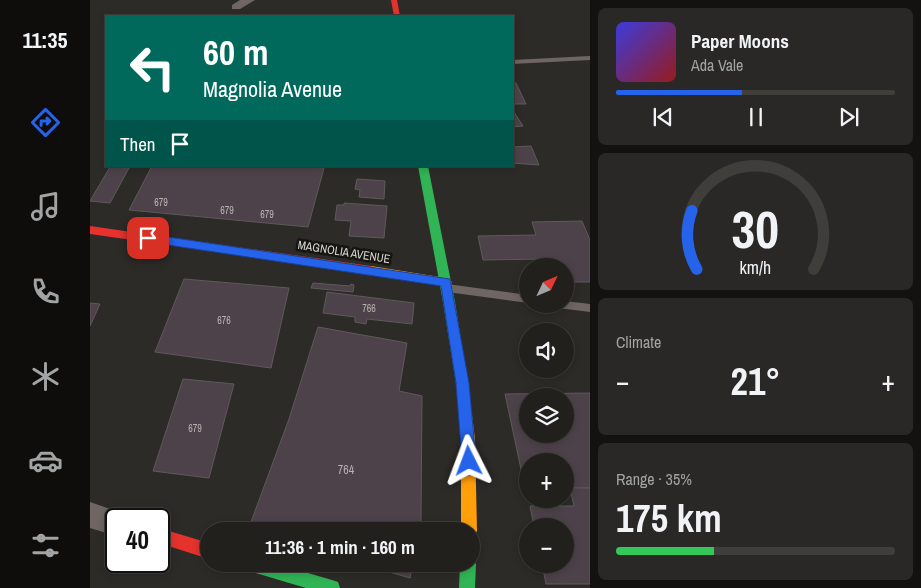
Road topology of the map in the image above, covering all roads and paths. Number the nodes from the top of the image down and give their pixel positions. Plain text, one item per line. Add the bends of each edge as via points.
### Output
1 (248, 0) edge
2 (394, 0) edge
3 (236, 7) dead end
4 (397, 15) edge
5 (590, 58) edge
6 (514, 62) edge
7 (423, 167) edge
8 (90, 230) edge
9 (446, 285) junction
10 (519, 297) edge
11 (574, 306) edge
12 (590, 308) edge
13 (90, 515) edge
14 (105, 520) edge
15 (469, 522) edge
16 (170, 539) edge
17 (200, 548) edge
18 (279, 572) edge
19 (468, 572) edge
20 (332, 588) edge
21 (467, 588) edge

1 - 3 street
2 - 4 street
5 - 6 lane
7 - 9 street
8 - 9 street, MAGNOLIA AVENUE via 281,256
9 - 10 lane
9 - 15 street via 463,383
11 - 12 lane
13 - 14 street
16 - 17 street
18 - 20 street
19 - 21 street

